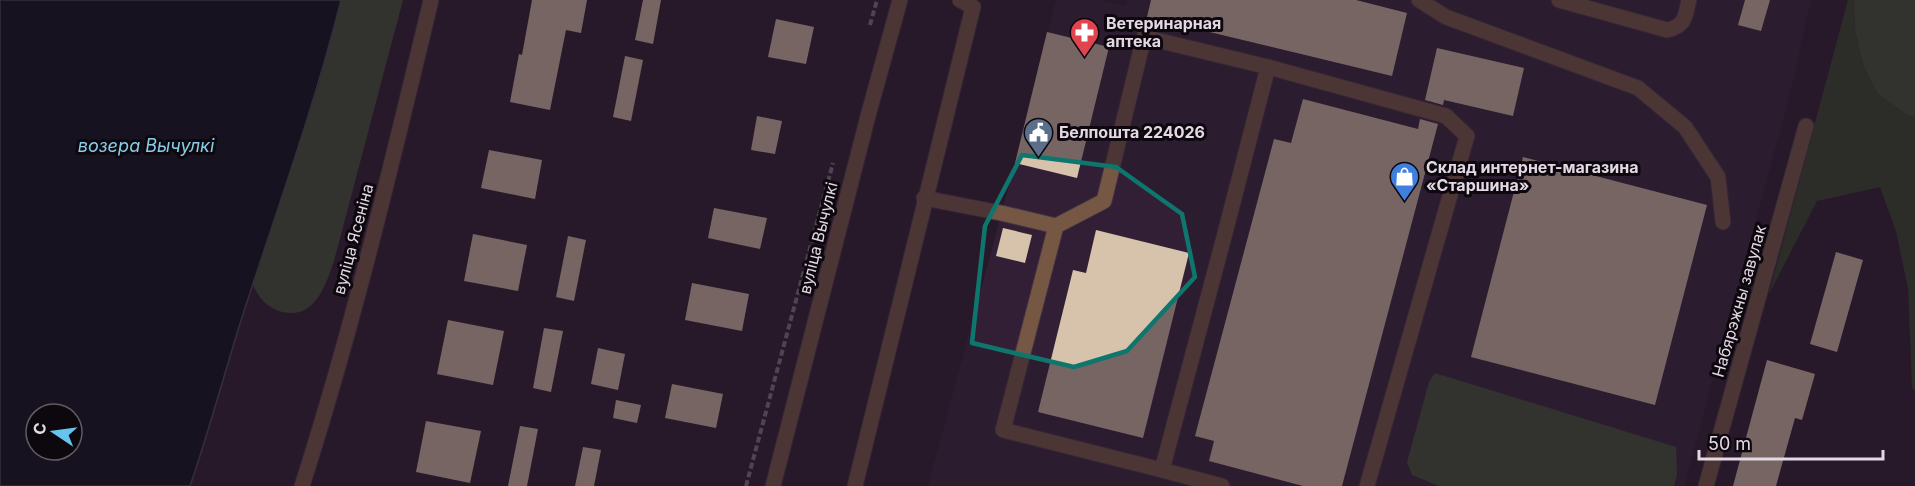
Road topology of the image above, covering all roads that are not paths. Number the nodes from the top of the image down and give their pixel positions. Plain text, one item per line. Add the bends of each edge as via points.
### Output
1 (431, 0) edge
2 (900, 0) edge
3 (960, 0) edge
4 (1419, 0) edge
5 (1559, 0) edge
6 (1689, 0) edge
7 (1268, 67) junction
8 (1806, 126) dead end
9 (924, 198) junction
10 (1723, 222) dead end
11 (1056, 226) junction
12 (1162, 470) junction
13 (302, 486) edge
14 (772, 486) edge
15 (855, 486) edge
16 (1222, 486) edge
17 (1367, 486) edge
18 (1706, 486) edge

1 - 13 street, вуліца Ясеніна via 396,148
2 - 14 street, вуліца Вычулкі
3 - 9 street via 972,7
4 - 10 street via 1446,17 1638,88 1685,127 1718,177
5 - 6 street via 1667,30 1683,23
7 - 11 street via 1144,37 1104,201
7 - 12 street
7 - 17 street via 1446,116 1467,136
8 - 18 street, Набярэжны завулак
9 - 11 street
9 - 15 street
11 - 12 street via 1003,430
12 - 16 street

